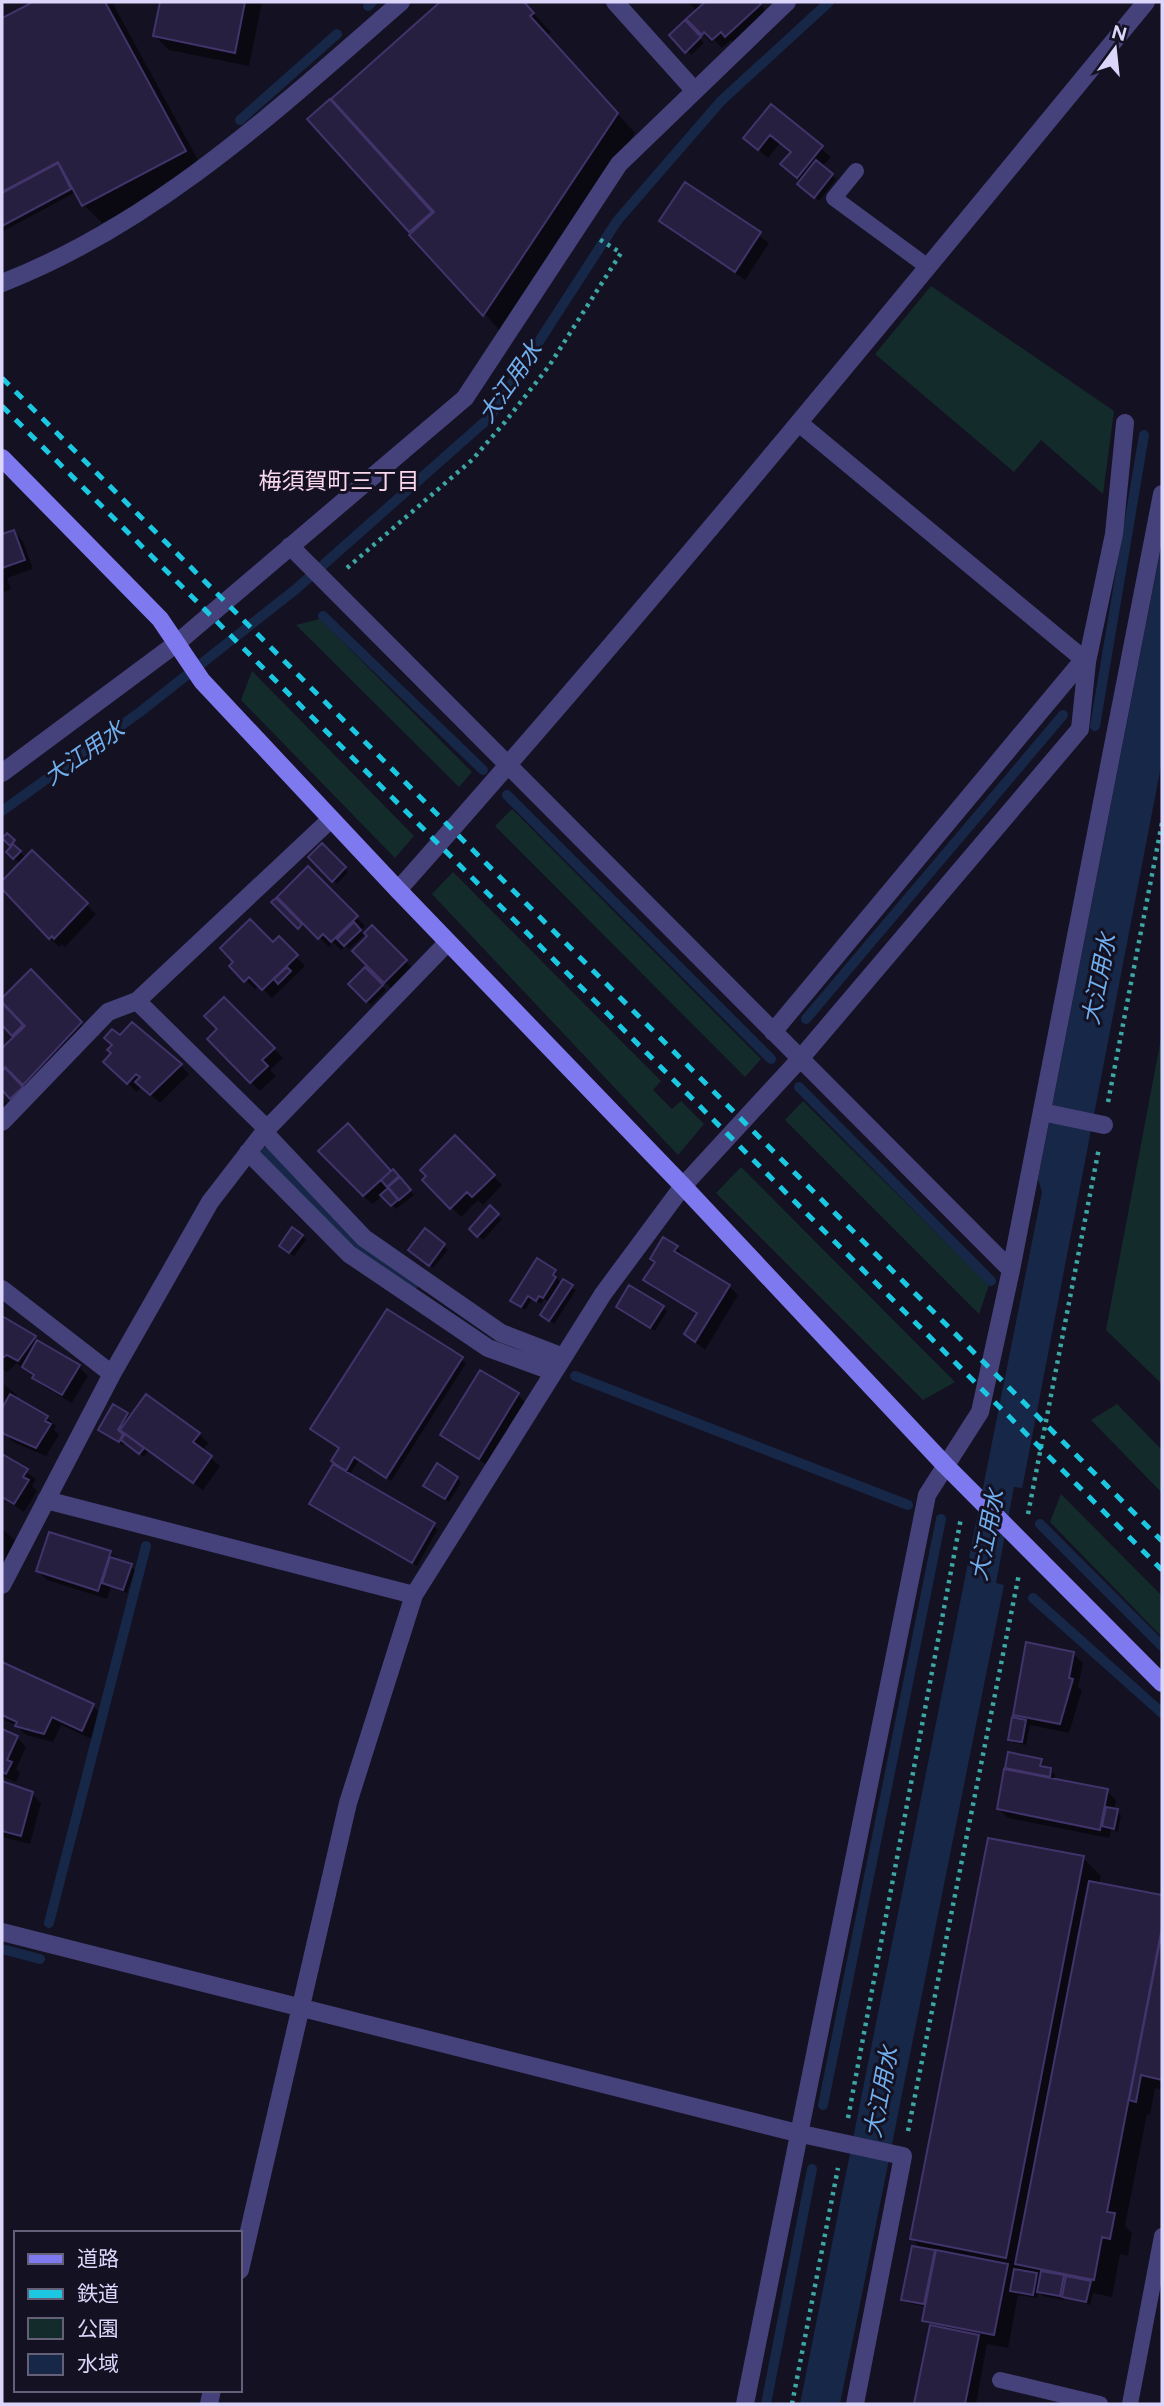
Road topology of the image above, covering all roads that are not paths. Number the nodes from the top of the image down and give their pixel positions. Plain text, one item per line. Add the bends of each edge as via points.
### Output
1 (401, 2) edge
2 (615, 2) edge
3 (787, 2) edge
4 (1146, 2) edge
5 (694, 90) junction
6 (856, 171) dead end
7 (928, 267) junction
8 (2, 283) edge
9 (799, 423) junction
10 (1125, 423) dead end
11 (2, 458) edge
12 (1162, 494) edge
13 (296, 552) junction
14 (181, 649) junction
15 (1086, 661) junction
16 (509, 766) junction
17 (2, 773) edge
18 (331, 819) junction
19 (398, 891) junction
20 (449, 942) junction
21 (137, 1001) junction
22 (773, 1032) junction
23 (800, 1059) junction
24 (1044, 1112) junction
25 (2, 1122) edge
26 (1101, 1124) road end
27 (265, 1131) junction
28 (248, 1152) junction
29 (683, 1186) junction
30 (1012, 1270) junction
31 (2, 1289) edge
32 (559, 1365) junction
33 (111, 1374) junction
34 (945, 1465) junction
35 (46, 1500) junction
36 (2, 1585) edge
37 (414, 1595) junction
38 (1162, 1683) edge
39 (2, 1932) edge
40 (300, 2007) junction
41 (797, 2133) junction
42 (1162, 2236) edge
43 (242, 2261) edge
44 (1000, 2380) dead end
45 (745, 2404) edge
46 (855, 2404) edge
47 (1100, 2404) edge
48 (1130, 2404) edge

1 - 8 street via 193,178 49,265
2 - 5 street
3 - 5 street
4 - 7 street
5 - 13 street via 619,164 465,398
6 - 7 lane via 834,198
7 - 9 street
9 - 15 street
9 - 16 street
10 - 15 street via 1114,534
11 - 14 street via 160,619
12 - 24 street
13 - 14 street
13 - 16 street
14 - 17 street
14 - 18 street via 202,681
15 - 22 street
15 - 23 street via 1080,729
16 - 19 street
16 - 22 street
18 - 19 street
18 - 21 street
19 - 20 street
20 - 27 street
20 - 29 street
21 - 25 street via 108,1012
21 - 27 street
22 - 23 street
23 - 29 street
23 - 30 street
24 - 26 street
24 - 30 street
27 - 28 street
27 - 32 street via 364,1238 501,1333
28 - 32 street via 349,1254 488,1348
28 - 33 street via 210,1202
29 - 32 street via 603,1294
29 - 34 street
30 - 34 street via 980,1412
31 - 33 street
32 - 37 street
33 - 35 street
34 - 38 street
34 - 41 street via 927,1496
35 - 36 street
35 - 37 street
37 - 40 street via 348,1803
39 - 40 street
40 - 41 street
40 - 43 street
41 - 45 street
41 - 46 street via 899,2155
42 - 48 lane
44 - 47 lane

